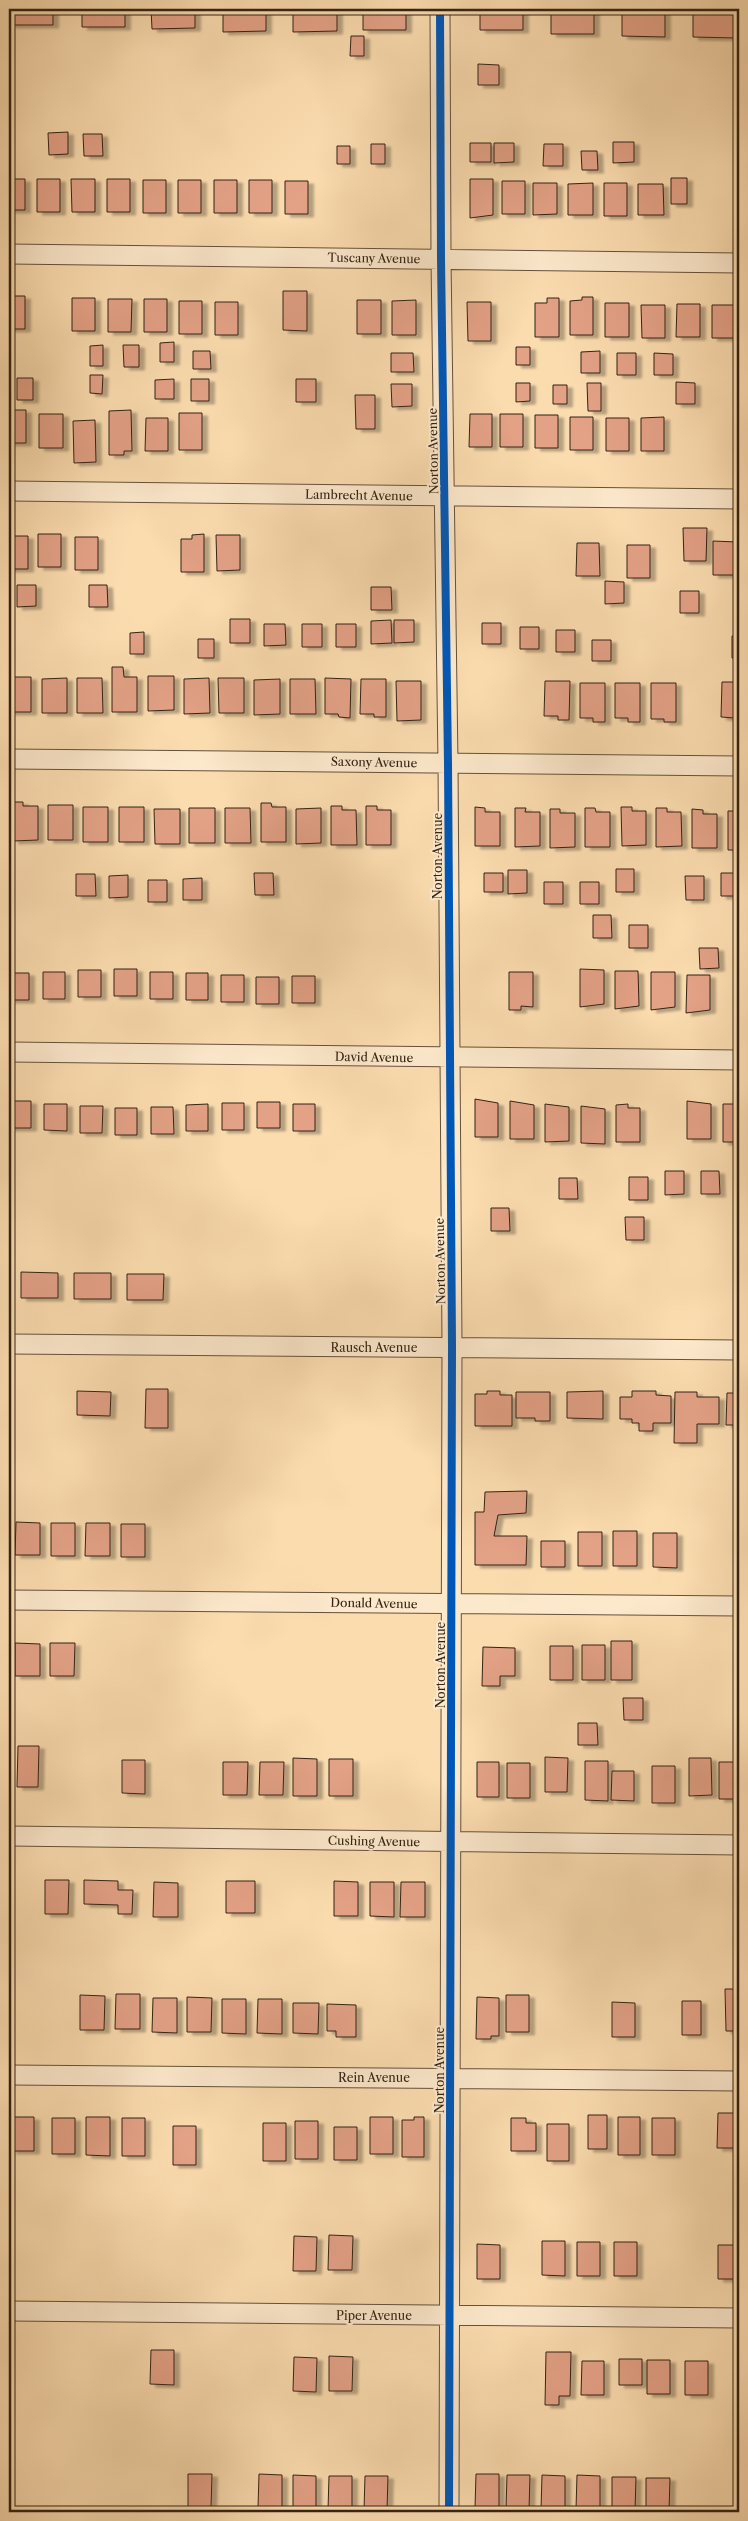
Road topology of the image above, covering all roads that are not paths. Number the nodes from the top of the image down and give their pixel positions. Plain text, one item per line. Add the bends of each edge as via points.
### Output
1 (440, 9) edge
2 (9, 254) edge
3 (441, 259) junction
4 (739, 262) edge
5 (9, 491) edge
6 (445, 496) junction
7 (739, 498) edge
8 (9, 759) edge
9 (448, 763) junction
10 (739, 766) edge
11 (9, 1052) edge
12 (449, 1058) junction
13 (739, 1060) edge
14 (9, 1344) edge
15 (452, 1347) junction
16 (739, 1350) edge
17 (9, 1600) edge
18 (452, 1604) junction
19 (739, 1606) edge
20 (9, 1836) edge
21 (451, 1842) junction
22 (739, 1845) edge
23 (9, 2074) edge
24 (451, 2077) junction
25 (739, 2082) edge
26 (9, 2312) edge
27 (449, 2315) junction
28 (739, 2318) edge
29 (449, 2512) edge

1 - 3 street, Norton Avenue
2 - 3 street, Tuscany Avenue
3 - 4 street, Tuscany Avenue
3 - 6 street, Norton Avenue
5 - 6 street, Lambrecht Avenue
6 - 7 street, Lambrecht Avenue
6 - 9 street, Norton Avenue
8 - 9 street, Saxony Avenue
9 - 10 street, Saxony Avenue
9 - 12 street, Norton Avenue
11 - 12 street, David Avenue
12 - 13 street, David Avenue
12 - 15 street, Norton Avenue
14 - 15 street, Rausch Avenue
15 - 16 street, Rausch Avenue
15 - 18 street, Norton Avenue
17 - 18 street, Donald Avenue
18 - 19 street, Donald Avenue
18 - 21 street, Norton Avenue
20 - 21 street, Cushing Avenue
21 - 22 street, Cushing Avenue
21 - 24 street, Norton Avenue
23 - 24 street, Rein Avenue
24 - 25 street, Rein Avenue
24 - 27 street, Norton Avenue
26 - 27 street, Piper Avenue
27 - 28 street, Piper Avenue
27 - 29 street, Norton Avenue

